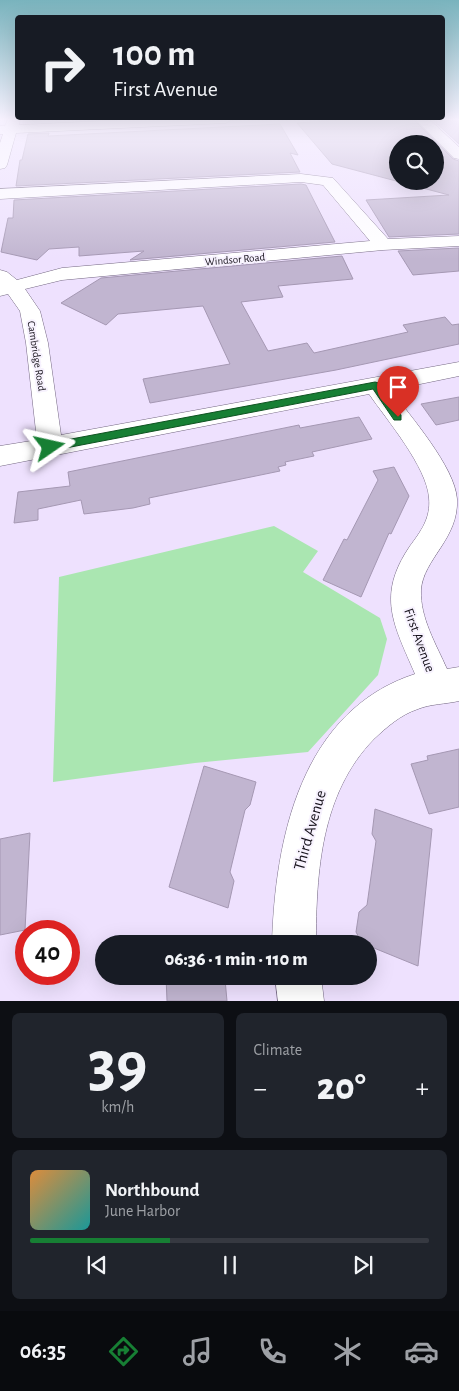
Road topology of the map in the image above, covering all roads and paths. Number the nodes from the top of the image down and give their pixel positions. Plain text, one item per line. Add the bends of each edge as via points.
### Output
1 (0, 194) edge
2 (459, 241) edge
3 (383, 245) junction
4 (4, 284) edge
5 (459, 369) edge
6 (375, 385) junction
7 (50, 447) junction
8 (0, 456) edge
9 (448, 684) edge
10 (294, 935) edge
11 (299, 985) edge
12 (301, 1001) edge

1 - 3 street via 301,178 328,181
2 - 3 street, Windsor Road
3 - 4 street, Windsor Road via 62,274
4 - 7 street, Cambridge Road via 30,311
5 - 6 street
6 - 7 street
6 - 9 street, First Avenue via 432,466 443,497 443,514 437,533 412,569 406,587 406,602 413,625
7 - 8 street
9 - 10 street, Third Avenue via 407,694 377,711 350,736 328,769 303,839 295,882
11 - 12 street

